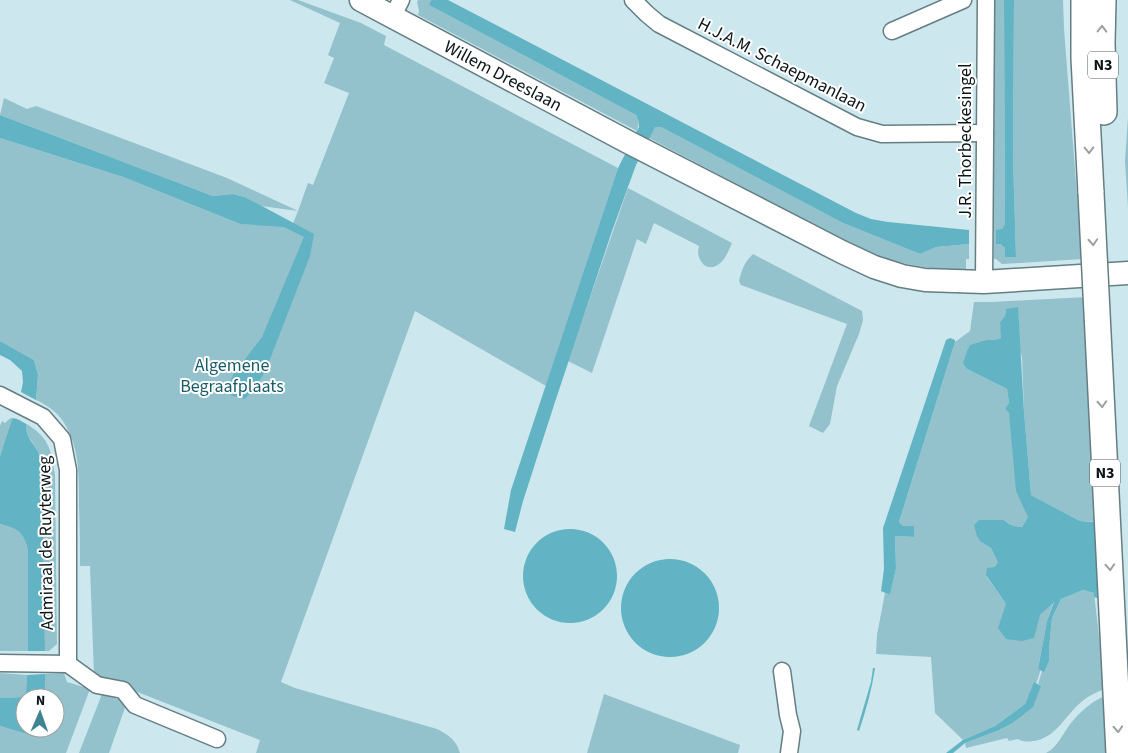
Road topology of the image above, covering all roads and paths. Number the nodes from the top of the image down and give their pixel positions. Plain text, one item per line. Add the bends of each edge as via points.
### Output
1 (361, 0) edge
2 (633, 0) edge
3 (963, 0) edge
4 (986, 0) edge
5 (1084, 0) edge
6 (1103, 0) edge
7 (397, 8) edge
8 (892, 32) dead end
9 (985, 133) junction
10 (1099, 193) junction
11 (1128, 273) edge
12 (984, 282) junction
13 (0, 395) edge
14 (1128, 582) edge
15 (0, 663) edge
16 (68, 664) junction
17 (782, 671) dead end
18 (217, 739) dead end
19 (789, 753) edge
20 (1119, 753) edge

1 - 7 street, Willem Dreeslaan
2 - 9 street, H.J.A.M. Schaepmanlaan via 659,24 857,127 882,134
3 - 8 street
4 - 9 street, J.R. Thorbeckesingel
5 -> 10 main road, N3 via 1084,58
10 -> 6 main road, N3
7 - 12 street, Willem Dreeslaan via 636,146 833,248 902,276
9 - 12 street, J.R. Thorbeckesingel
10 - 14 main road, N3
10 -> 20 main road, N3, bridge
11 - 12 street, Willem Dreeslaan
13 - 16 street, Admiraal de Ruyterweg via 43,417 62,439 68,470
15 - 16 street
16 - 18 street via 97,685 123,690 135,705
17 - 19 street via 792,731

